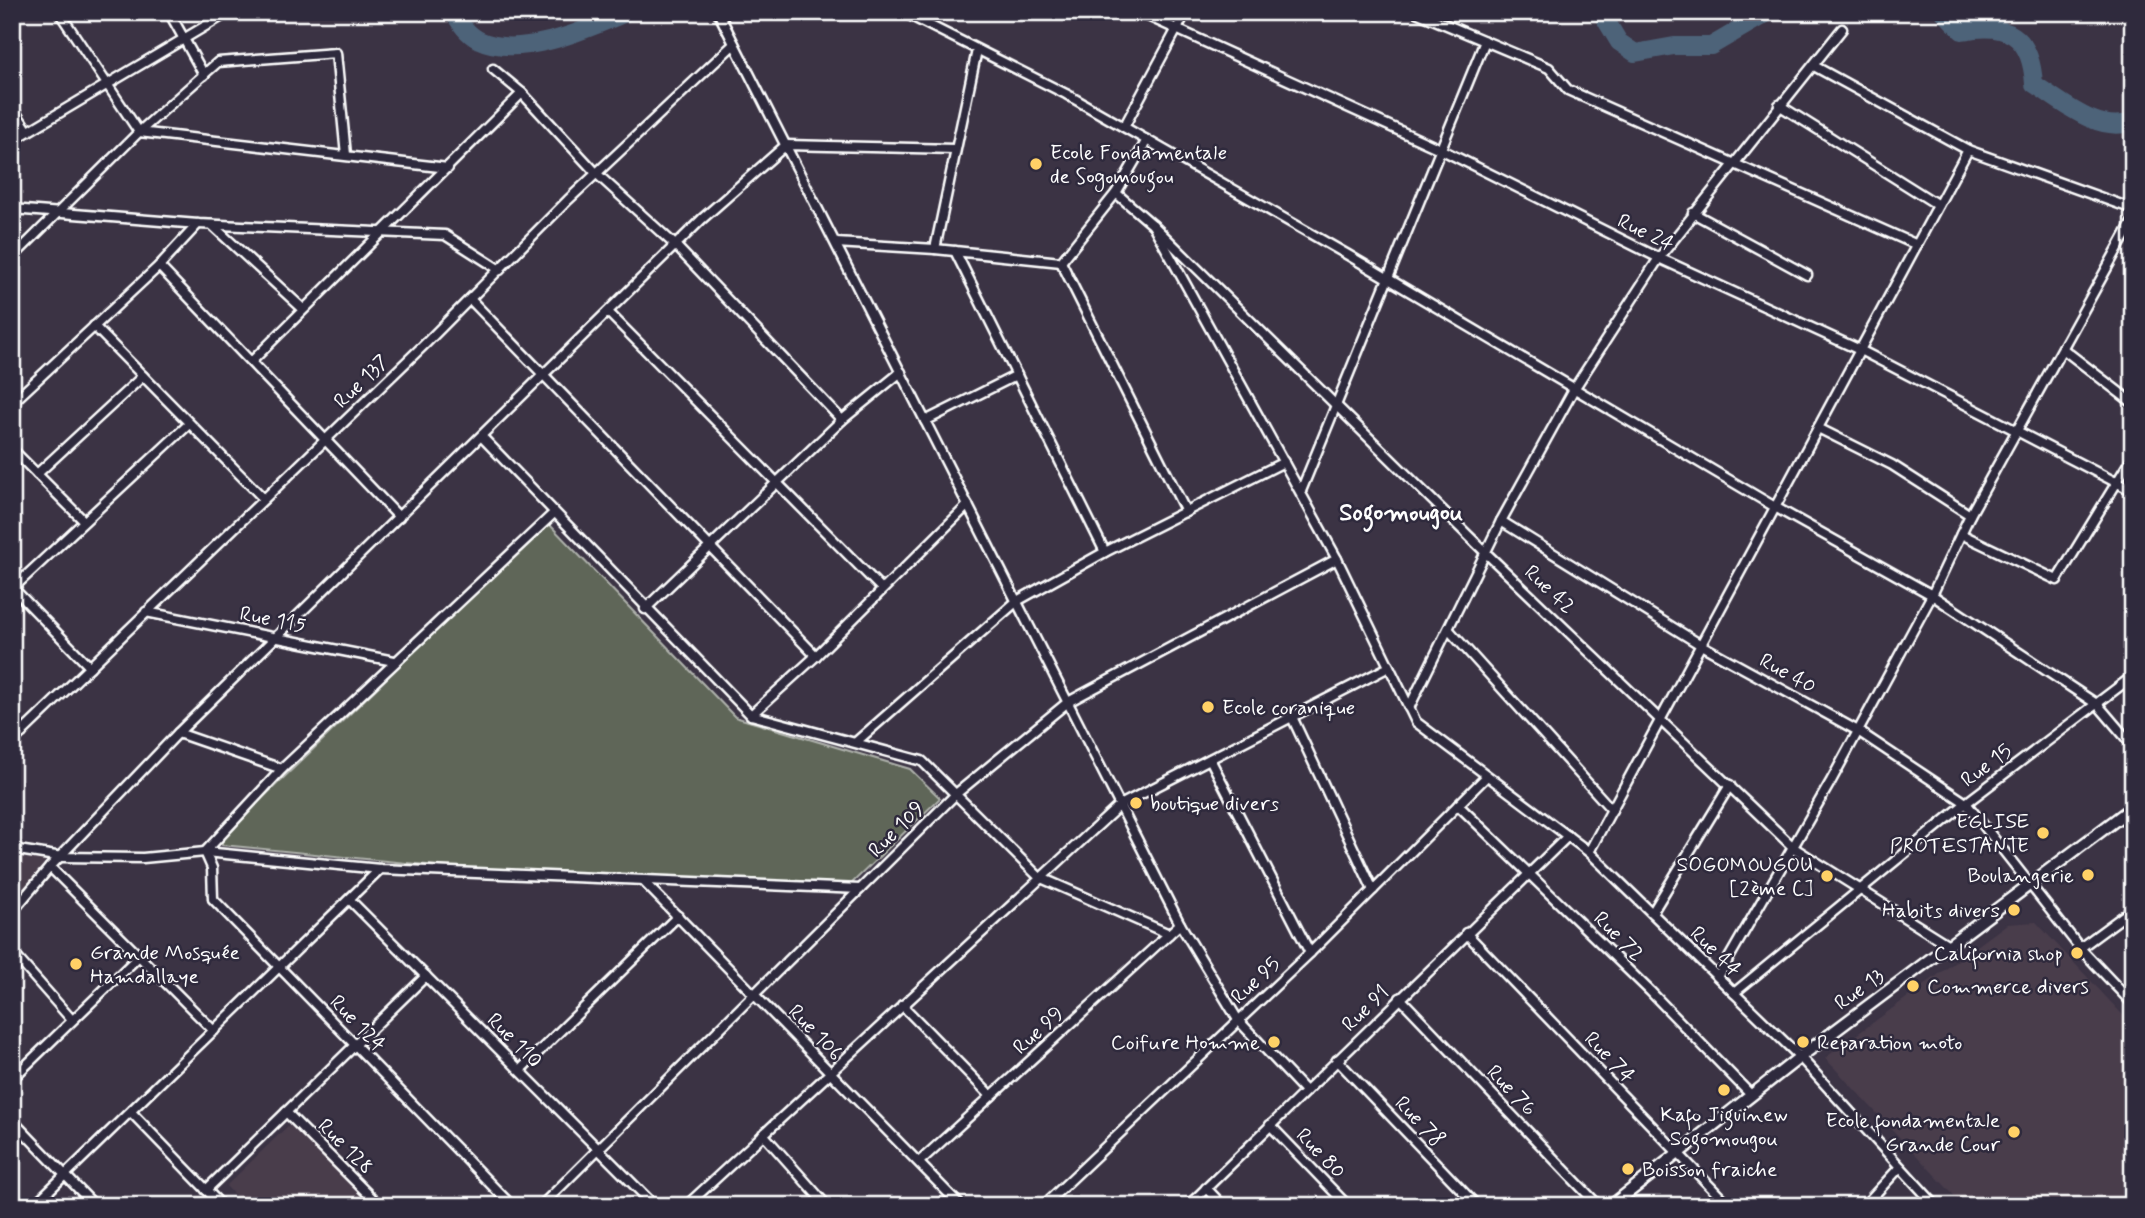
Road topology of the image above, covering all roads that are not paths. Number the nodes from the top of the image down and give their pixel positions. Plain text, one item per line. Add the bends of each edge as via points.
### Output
1 (59, 12) edge
2 (169, 12) edge
3 (229, 12) edge
4 (718, 12) edge
5 (903, 12) edge
6 (1139, 12) edge
7 (1186, 12) edge
8 (1416, 12) edge
9 (1444, 12) edge
10 (1441, 23) junction
11 (1842, 29) dead end
12 (1177, 30) junction
13 (184, 38) junction
14 (1485, 41) junction
15 (734, 44) junction
16 (977, 50) junction
17 (1814, 66) junction
18 (493, 69) dead end
19 (204, 75) junction
20 (106, 83) junction
21 (522, 93) junction
22 (1779, 105) junction
23 (12, 107) edge
24 (1124, 127) junction
25 (28, 131) junction
26 (139, 132) junction
27 (1147, 140) junction
28 (12, 141) edge
29 (786, 145) junction
30 (955, 149) junction
31 (1442, 150) junction
32 (1968, 150) junction
33 (346, 155) junction
34 (1732, 163) junction
35 (448, 168) junction
36 (597, 174) junction
37 (1116, 193) junction
38 (1938, 205) junction
39 (12, 209) edge
40 (2133, 209) edge
41 (59, 212) junction
42 (1693, 213) junction
43 (2133, 220) edge
44 (198, 224) junction
45 (212, 225) junction
46 (1153, 225) junction
47 (380, 230) junction
48 (835, 243) junction
49 (675, 245) junction
50 (1917, 245) junction
51 (935, 249) junction
52 (955, 251) junction
53 (12, 258) edge
54 (1659, 258) junction
55 (1061, 262) junction
56 (159, 266) junction
57 (500, 270) junction
58 (1807, 275) dead end
59 (1388, 279) junction
60 (470, 299) junction
61 (302, 309) junction
62 (608, 312) junction
63 (94, 326) junction
64 (2063, 349) junction
65 (1860, 351) junction
66 (251, 362) junction
67 (901, 372) junction
68 (544, 375) junction
69 (1017, 375) junction
70 (143, 376) junction
71 (1574, 389) junction
72 (1336, 402) junction
73 (12, 403) edge
74 (2133, 403) edge
75 (842, 421) junction
76 (925, 421) junction
77 (189, 424) junction
78 (1818, 428) junction
79 (2018, 430) junction
80 (481, 437) junction
81 (326, 440) junction
82 (12, 449) edge
83 (2133, 456) edge
84 (1284, 463) junction
85 (37, 474) junction
86 (777, 482) junction
87 (2117, 482) junction
88 (1301, 491) junction
89 (2133, 491) edge
90 (264, 499) junction
91 (968, 505) junction
92 (1774, 507) junction
93 (1186, 512) junction
94 (554, 513) junction
95 (1970, 515) junction
96 (399, 517) junction
97 (83, 520) junction
98 (1501, 521) junction
99 (1961, 534) junction
100 (710, 547) junction
101 (1105, 552) junction
102 (1486, 553) junction
103 (1337, 559) junction
104 (13, 587) edge
105 (882, 589) junction
106 (1932, 595) junction
107 (1017, 601) junction
108 (645, 609) junction
109 (146, 612) junction
110 (1449, 630) junction
111 (275, 638) junction
112 (1701, 645) junction
113 (816, 656) junction
114 (394, 661) junction
115 (90, 667) junction
116 (1389, 667) junction
117 (2133, 677) edge
118 (1068, 702) junction
119 (2098, 705) junction
120 (1409, 708) junction
121 (751, 715) junction
122 (1292, 717) junction
123 (1416, 722) joint
124 (1660, 722) junction
125 (12, 723) edge
126 (1858, 732) junction
127 (22, 733) junction
128 (178, 733) junction
129 (12, 742) edge
130 (856, 742) junction
131 (2133, 746) edge
132 (1210, 759) junction
133 (282, 769) junction
134 (1487, 776) junction
135 (1730, 785) junction
136 (957, 793) junction
137 (1966, 803) junction
138 (1120, 805) junction
139 (1458, 805) junction
140 (2133, 807) edge
141 (1612, 810) junction
142 (1567, 836) junction
143 (1794, 848) junction
144 (12, 849) edge
145 (205, 852) junction
146 (1589, 852) junction
147 (62, 857) junction
148 (50, 867) junction
149 (380, 869) junction
150 (1529, 871) junction
151 (1040, 877) junction
152 (645, 883) junction
153 (2030, 887) junction
154 (860, 889) junction
155 (1862, 889) junction
156 (1373, 890) junction
157 (350, 900) junction
158 (2133, 909) edge
159 (12, 912) edge
160 (1652, 913) junction
161 (678, 916) junction
162 (1180, 924) junction
163 (1466, 933) junction
164 (1169, 934) junction
165 (1950, 946) junction
166 (2080, 948) junction
167 (12, 952) edge
168 (1310, 953) junction
169 (138, 956) junction
170 (280, 967) junction
171 (426, 976) junction
172 (1718, 977) junction
173 (1734, 993) junction
174 (754, 994) junction
175 (1400, 998) junction
176 (2133, 1004) edge
177 (902, 1005) junction
178 (72, 1020) junction
179 (1238, 1020) junction
180 (214, 1031) junction
181 (355, 1045) junction
182 (1800, 1057) junction
183 (1337, 1059) junction
184 (520, 1070) junction
185 (830, 1072) junction
186 (12, 1079) edge
187 (1305, 1091) junction
188 (1751, 1095) junction
189 (991, 1096) junction
190 (131, 1112) junction
191 (286, 1112) junction
192 (12, 1120) edge
193 (1270, 1125) junction
194 (763, 1134) junction
195 (598, 1149) junction
196 (1677, 1152) junction
197 (919, 1162) junction
198 (1900, 1167) junction
199 (64, 1176) junction
200 (1206, 1188) junction
201 (206, 1190) junction
202 (377, 1205) edge
203 (33, 1206) edge
204 (95, 1206) edge
205 (222, 1206) edge
206 (512, 1206) edge
207 (541, 1206) edge
208 (655, 1206) edge
209 (686, 1206) edge
210 (827, 1206) edge
211 (961, 1206) edge
212 (1043, 1206) edge
213 (1188, 1206) edge
214 (1223, 1206) edge
215 (1348, 1206) edge
216 (1478, 1206) edge
217 (1600, 1206) edge
218 (1611, 1206) edge
219 (1729, 1206) edge
220 (1864, 1206) edge
221 (1936, 1206) edge

1 - 20 street
2 - 13 street
3 - 13 street
4 - 15 street
5 - 16 street
6 - 12 street, Rue 24
7 - 12 street
8 - 10 street
9 - 10 street
10 - 14 street
11 - 17 street
12 - 24 street
12 - 31 street, Rue 24
13 - 19 street
13 - 20 street
14 - 31 street
14 - 34 street via 1549,68 1568,90
15 - 29 street
15 - 36 street, Rue 137
16 - 24 street
16 - 30 street
17 - 22 street
17 - 32 street
18 - 21 street
19 - 26 street
19 - 33 street via 218,62 336,53
20 - 25 street
20 - 26 street
21 - 35 street
21 - 36 street
22 - 34 street
22 - 38 street
23 - 25 street
24 - 27 street
25 - 28 street
26 - 33 street
26 - 41 street
27 - 37 street
27 - 59 street
29 - 30 street
29 - 48 street
29 - 49 street
30 - 51 street
31 - 54 street, Rue 24
31 - 59 street
32 - 38 street
32 - 40 street
33 - 35 street
34 - 42 street
34 - 50 street
35 - 47 street
36 - 49 street
36 - 57 street, Rue 137
37 - 46 street, Rue 42
37 - 55 street
38 - 50 street
39 - 41 street
41 - 44 street
41 - 53 street
42 - 54 street
42 - 58 street
43 - 64 street
44 - 45 street
44 - 56 street
45 - 47 street
45 - 61 street
46 - 72 street, Rue 42
46 - 84 street, Rue 42
47 - 57 street via 445,235
47 - 61 street
48 - 51 street
48 - 67 street
49 - 62 street
49 - 75 street
50 - 65 street
51 - 52 street
52 - 55 street
52 - 69 street
54 - 65 street, Rue 24
54 - 71 street
55 - 93 street
56 - 63 street
56 - 66 street
57 - 60 street, Rue 137
59 - 71 street
59 - 72 street
60 - 68 street
60 - 81 street, Rue 137
61 - 66 street
62 - 68 street
62 - 86 street
63 - 70 street
63 - 73 street
64 - 74 street
64 - 79 street
65 - 78 street
65 - 79 street, Rue 24
66 - 81 street
67 - 75 street
67 - 76 street
68 - 80 street
68 - 100 street
69 - 76 street
69 - 101 street
70 - 77 street
70 - 85 street
71 - 92 street
71 - 98 street
72 - 88 street
72 - 102 street, Rue 42
75 - 86 street
76 - 91 street
77 - 90 street
77 - 97 street
78 - 92 street
78 - 95 street via 1892,464
79 - 87 street, Rue 24
79 - 95 street
80 - 94 street
80 - 96 street
81 - 90 street, Rue 137
81 - 96 street
82 - 85 street
83 - 87 street
84 - 88 street, Rue 42
84 - 93 street
85 - 97 street
86 - 100 street
86 - 105 street
87 - 89 street, Rue 24
87 - 99 street via 2057,580
88 - 103 street, Rue 42
90 - 109 street, Rue 137
91 - 105 street
91 - 107 street
92 - 106 street
92 - 112 street
93 - 101 street
94 - 108 street
94 - 114 street
95 - 99 street
96 - 111 street
97 - 104 street
98 - 102 street
98 - 112 street, Rue 40
99 - 106 street
100 - 108 street
100 - 113 street
101 - 107 street
102 - 110 street
102 - 124 street, Rue 42
103 - 116 street, Rue 42
103 - 118 street, Rue 109
104 - 115 street
105 - 113 street
106 - 119 street
106 - 126 street
107 - 118 street
107 - 130 street
108 - 121 street
109 - 111 street, Rue 115
109 - 115 street, Rue 137
110 - 120 street
110 - 141 street
111 - 114 street, Rue 115
111 - 128 street
112 - 124 street
112 - 126 street, Rue 40
113 - 121 street
114 - 133 street
115 - 127 street, Rue 137
116 - 120 street, Rue 42
116 - 122 street
117 - 119 street, Rue 15
118 - 136 street, Rue 109
118 - 138 street
119 - 131 street
119 - 137 street, Rue 15
120 - 123 street, Rue 42
121 - 130 street
122 - 132 street
122 - 156 street
123 - 134 street, Rue 44
124 - 135 street, Rue 42
124 - 141 street
125 - 127 street
126 - 137 street, Rue 40
126 - 143 street
127 - 129 street, Rue 137
128 - 133 street
128 - 147 street
130 - 136 street via 922,761
132 - 138 street
132 - 168 street
133 - 145 street
134 - 139 street, Rue 95
134 - 142 street, Rue 44
135 - 143 street, Rue 42
135 - 160 street
136 - 151 street
136 - 154 street, Rue 109
137 - 153 street, Rue 40
137 - 155 street, Rue 15
138 - 151 street
138 - 162 street
139 - 150 street, Rue 72
139 - 156 street, Rue 95
140 - 153 street, Rue 13
141 - 146 street
142 - 146 street, Rue 44
142 - 150 street, Rue 91
143 - 155 street, Rue 42
143 - 172 street
144 - 147 street
145 - 147 street via 143,858
145 - 149 street
145 - 170 street, Rue 124 via 212,868 213,899
146 - 160 street, Rue 44
147 - 148 street
148 - 159 street
148 - 169 street
149 - 152 street
149 - 157 street
150 - 163 street, Rue 91
150 - 188 street, Rue 72
151 - 164 street
151 - 177 street
152 - 154 street
152 - 161 street, Rue 106
153 - 165 street, Rue 13
153 - 166 street, Rue 40
154 - 174 street, Rue 109
155 - 165 street, Rue 42
155 - 173 street, Rue 15
156 - 168 street, Rue 95
157 - 170 street
157 - 171 street, Rue 110
158 - 166 street
160 - 172 street, Rue 44
161 - 174 street, Rue 106
161 - 184 street
162 - 164 street, Rue 99
162 - 179 street
163 - 175 street, Rue 91
163 - 196 street, Rue 74
164 - 189 street, Rue 99
165 - 182 street, Rue 13
166 - 176 street, Rue 40
167 - 178 street
168 - 179 street, Rue 95
169 - 178 street
169 - 180 street
170 - 180 street
170 - 181 street, Rue 124
171 - 181 street
171 - 184 street, Rue 110
172 - 173 street, Rue 44
173 - 182 street, Rue 44
174 - 185 street, Rue 106
174 - 195 street, Rue 109
175 - 183 street, Rue 91
175 - 217 street, Rue 76
177 - 185 street
177 - 189 street
178 - 186 street
179 - 187 street
179 - 212 street, Rue 95
180 - 190 street
181 - 191 street
181 - 206 street, Rue 124
182 - 188 street, Rue 13
182 - 198 street, Rue 44
183 - 187 street, Rue 91
183 - 216 street, Rue 78
184 - 195 street, Rue 110
185 - 194 street
185 - 197 street, Rue 106
187 - 193 street, Rue 91
188 - 196 street, Rue 13
189 - 197 street, Rue 99
190 - 199 street
190 - 201 street
191 - 201 street
191 - 202 street, Rue 128
192 - 199 street
193 - 200 street, Rue 91
193 - 215 street, Rue 80
194 - 209 street
194 - 210 street
195 - 207 street, Rue 109
195 - 208 street, Rue 110
196 - 218 street, Rue 13
196 - 219 street, Rue 74
197 - 211 street, Rue 106
198 - 220 street
198 - 221 street, Rue 44
199 - 203 street
199 - 204 street
200 - 213 street, Rue 91
200 - 214 street
201 - 205 street

